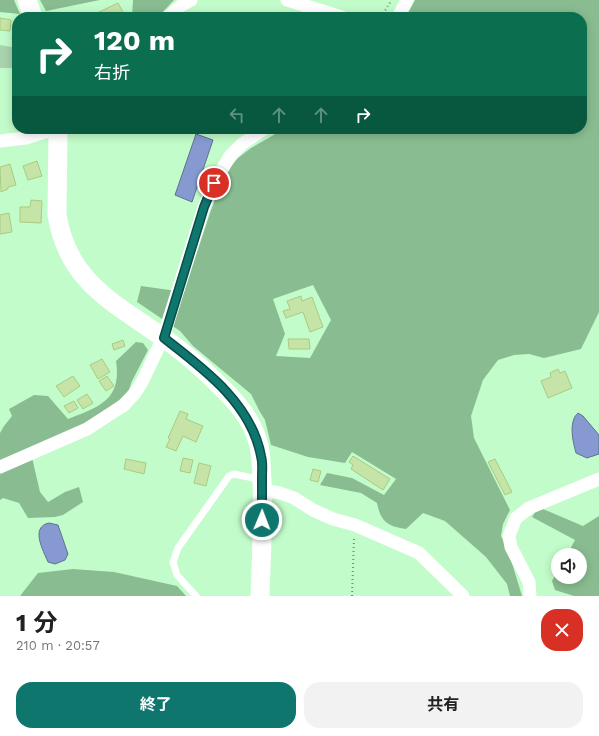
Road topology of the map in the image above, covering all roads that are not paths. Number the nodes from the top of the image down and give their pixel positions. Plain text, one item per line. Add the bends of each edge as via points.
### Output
1 (27, 0) edge
2 (191, 0) edge
3 (287, 0) edge
4 (407, 0) edge
5 (31, 12) edge
6 (174, 12) edge
7 (326, 12) edge
8 (401, 12) edge
9 (38, 134) edge
10 (58, 134) edge
11 (257, 134) edge
12 (0, 141) edge
13 (164, 338) junction
14 (0, 467) edge
15 (599, 479) edge
16 (262, 485) junction
17 (196, 596) edge
18 (260, 596) edge
19 (463, 596) edge
20 (530, 596) edge

1 - 5 street
2 - 6 street
3 - 7 street
4 - 8 street
9 - 12 street
10 - 13 street via 57,215 59,229 71,258 79,272 95,289
11 - 13 street via 230,156 214,183
13 - 14 street via 142,382 124,405 86,428
13 - 16 street via 199,365 231,396 251,423 262,457
15 - 20 street via 529,508 516,518 509,536 511,547 529,582
16 - 17 lane via 234,474 229,476 178,548 174,562 177,575
16 - 18 street
16 - 19 street via 294,498 333,519 355,525 419,553

